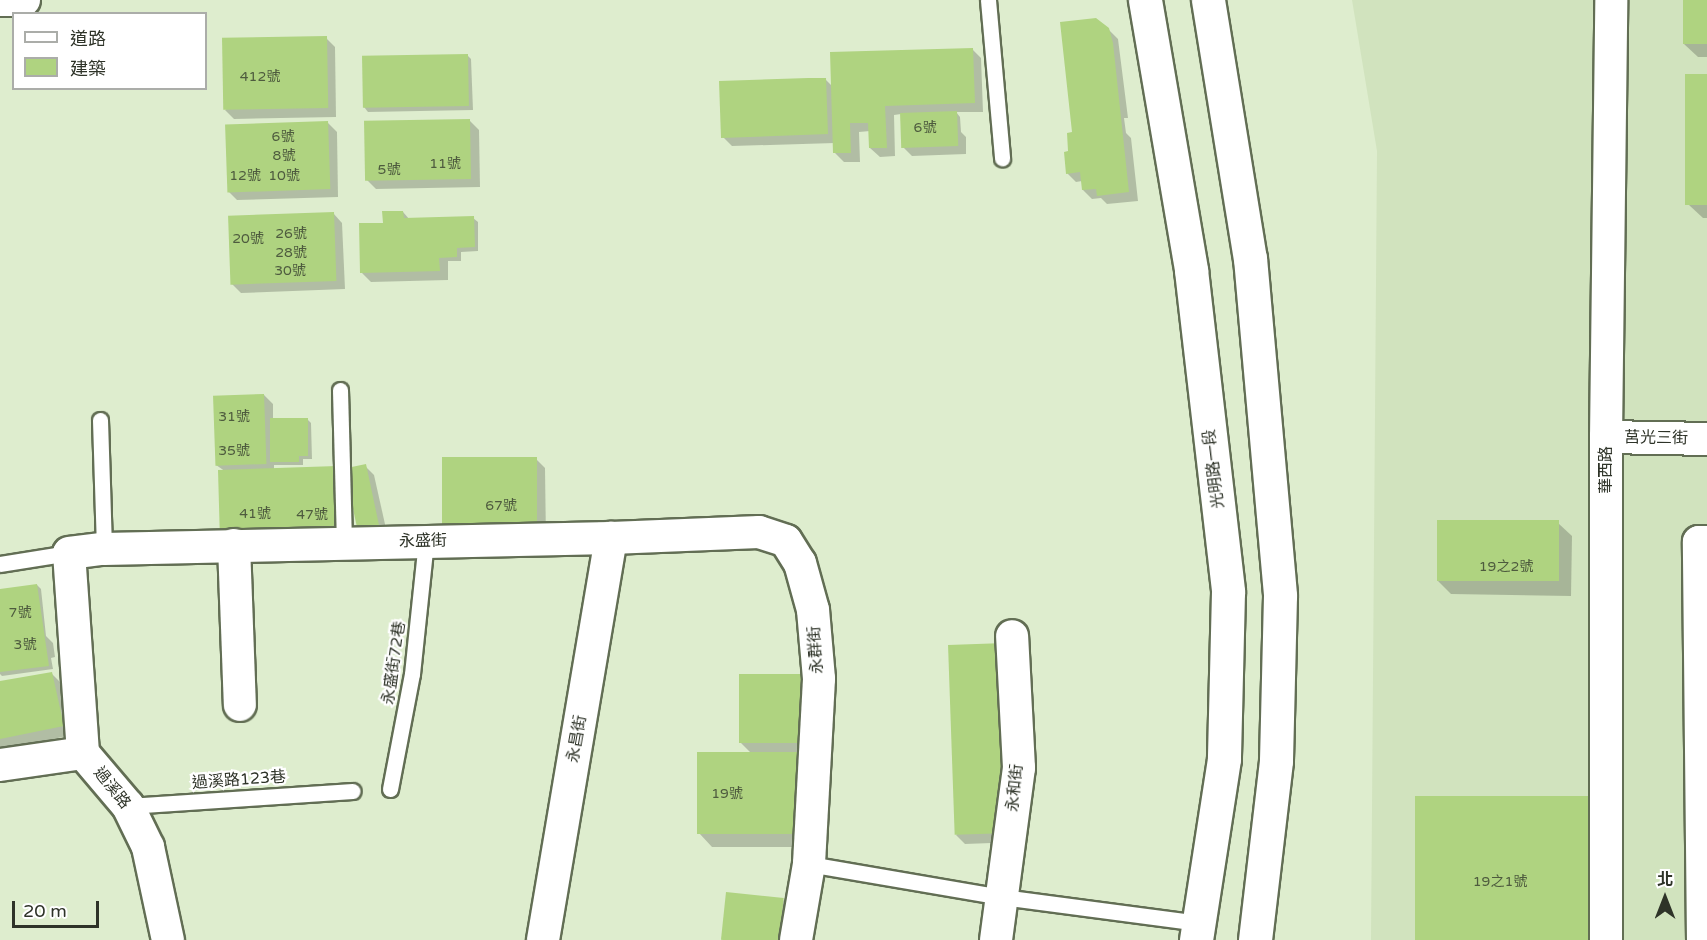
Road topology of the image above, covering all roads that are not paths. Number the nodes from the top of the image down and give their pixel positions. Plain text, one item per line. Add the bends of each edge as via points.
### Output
1 (0, 0) edge
2 (24, 0) edge
3 (988, 0) edge
4 (1145, 0) edge
5 (1208, 0) edge
6 (1611, 0) edge
7 (1002, 158) dead end
8 (340, 390) dead end
9 (100, 420) dead end
10 (1605, 437) junction
11 (1707, 439) edge
12 (611, 538) junction
13 (426, 541) junction
14 (344, 542) junction
15 (1707, 542) edge
16 (234, 545) junction
17 (104, 549) junction
18 (69, 553) junction
19 (0, 564) edge
20 (1012, 636) dead end
21 (240, 705) dead end
22 (83, 753) junction
23 (0, 765) edge
24 (390, 789) dead end
25 (352, 791) dead end
26 (129, 806) junction
27 (809, 864) junction
28 (1002, 897) junction
29 (1198, 931) edge
30 (168, 940) edge
31 (543, 940) edge
32 (796, 940) edge
33 (996, 940) edge
34 (1255, 940) edge
35 (1606, 940) edge
36 (1703, 940) edge

1 - 2 street
3 - 7 lane
4 - 29 street, 光明路一段 via 1191,270 1228,592 1224,759
5 - 34 street via 1250,258 1280,596 1276,761
6 - 10 street, 華西路
8 - 14 lane
9 - 17 lane
10 - 11 street, 莒光三街
10 - 35 street, 華西路
12 - 13 street, 永盛街
12 - 27 street, 永群街 via 759,532 786,541 800,563 813,610 819,679
12 - 31 street, 永昌街
13 - 14 street, 永盛街
13 - 24 lane, 永盛街72巷 via 412,674
14 - 16 street, 永盛街
15 - 36 street via 1699,542
16 - 17 street, 永盛街
16 - 21 street
17 - 18 street, 永盛街
18 - 19 lane
18 - 22 street
20 - 28 street, 永和街 via 1019,768
22 - 23 street, 過溪路
22 - 26 street, 過溪路
25 - 26 lane, 過溪路123巷
26 - 30 street, 過溪路 via 148,847
27 - 28 lane
27 - 32 street, 永群街
28 - 29 lane
28 - 33 street, 永和街

